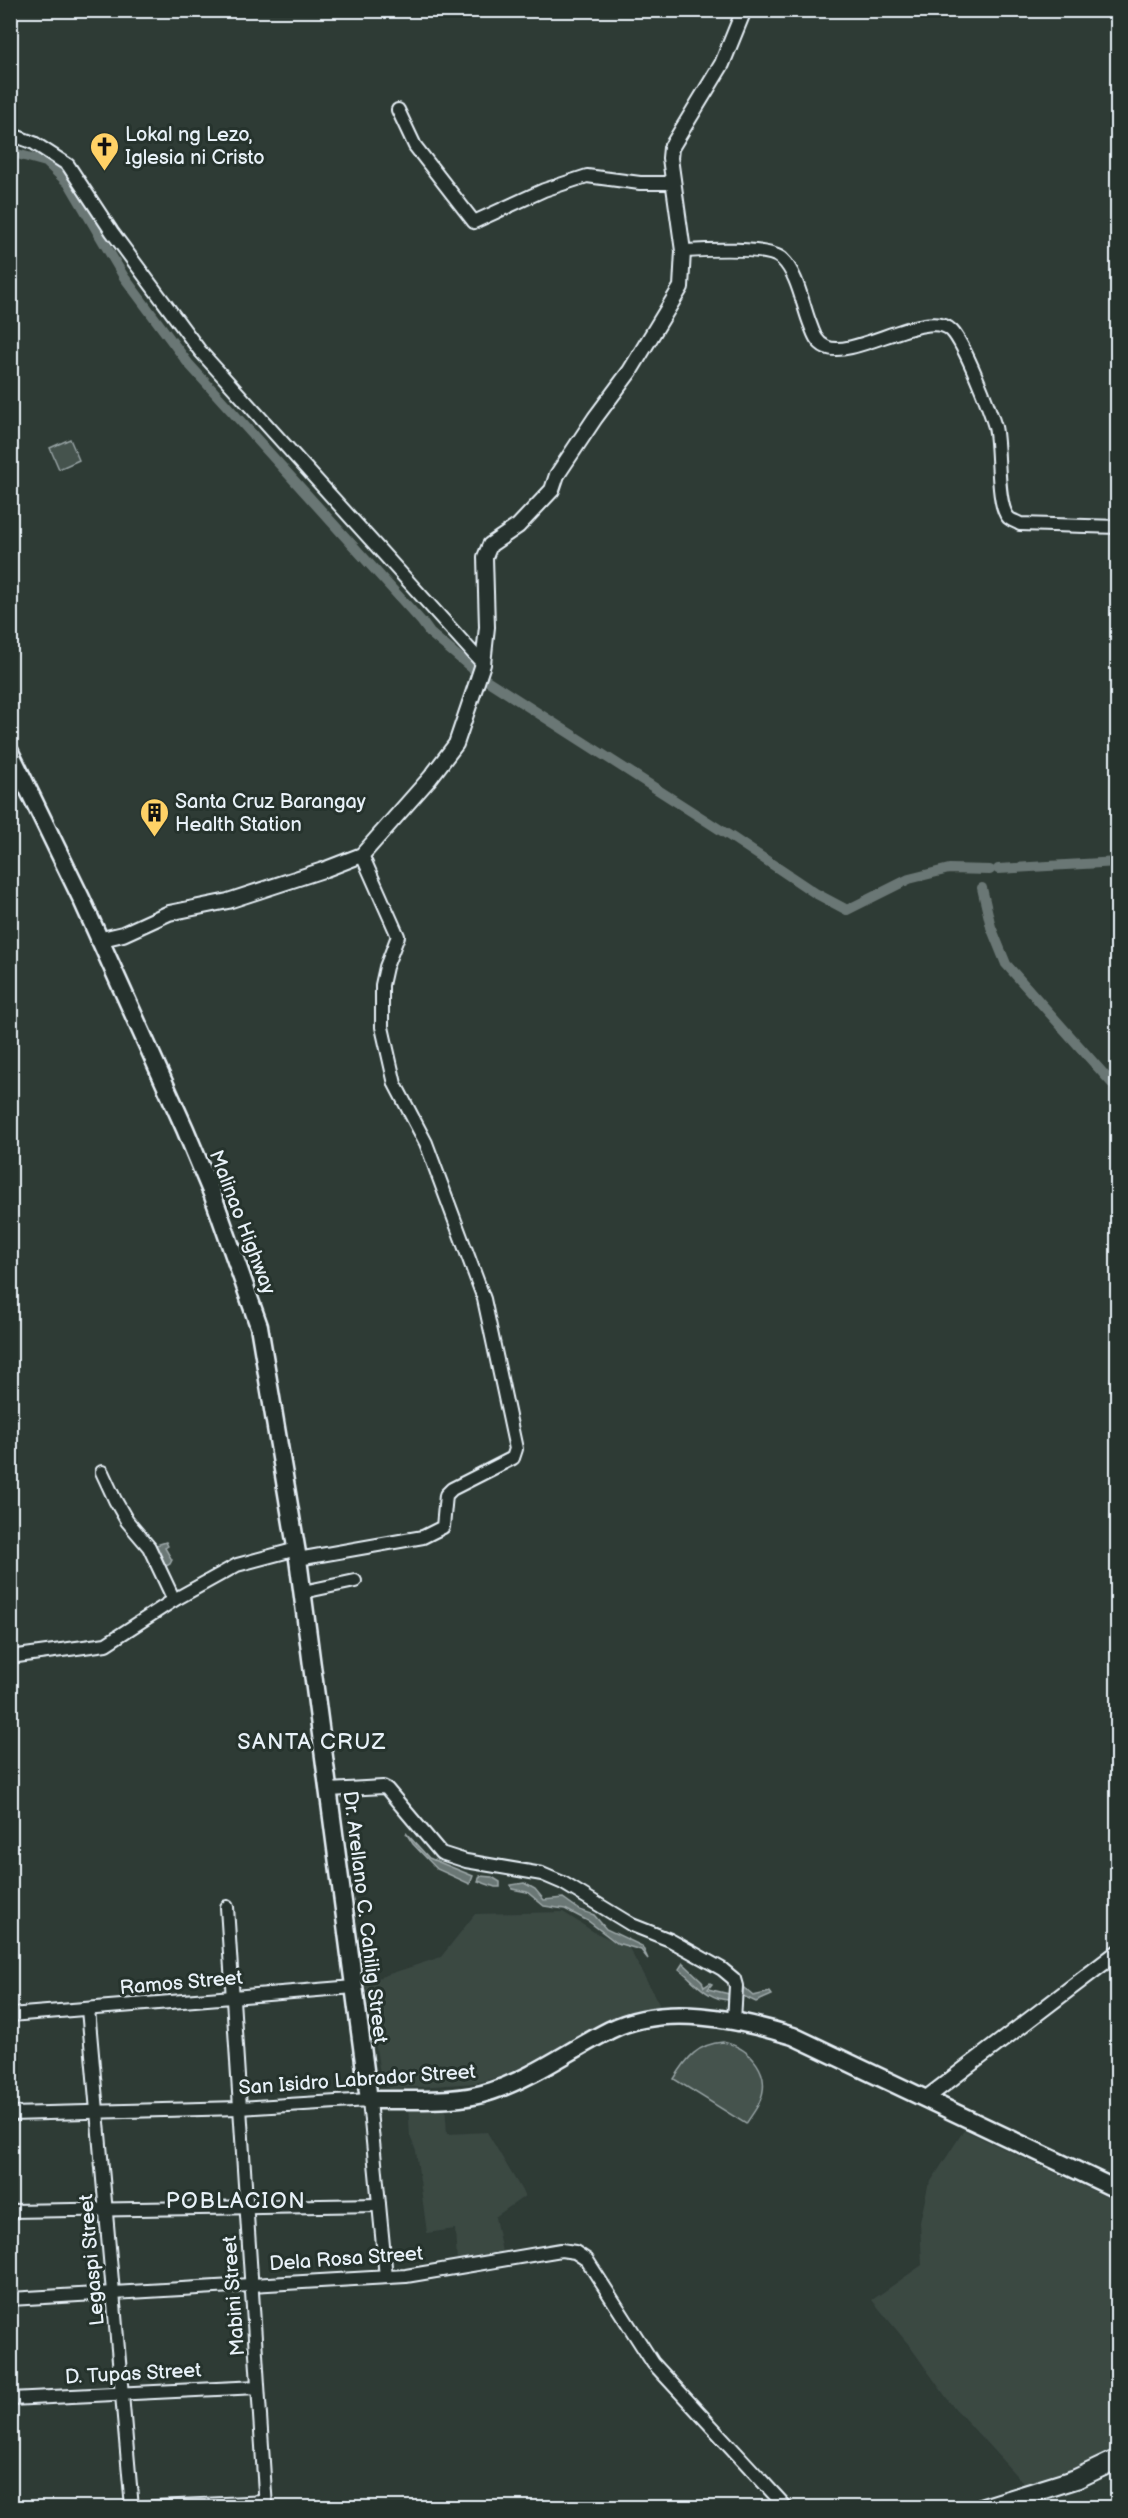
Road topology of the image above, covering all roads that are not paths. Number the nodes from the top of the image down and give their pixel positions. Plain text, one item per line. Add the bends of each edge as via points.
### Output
1 (744, 10) edge
2 (398, 110) dead end
3 (10, 134) edge
4 (674, 183) junction
5 (683, 251) junction
6 (1118, 527) edge
7 (483, 664) junction
8 (10, 752) edge
9 (362, 855) junction
10 (98, 940) junction
11 (102, 1472) dead end
12 (298, 1554) junction
13 (355, 1581) dead end
14 (303, 1592) junction
15 (174, 1600) junction
16 (10, 1657) edge
17 (322, 1742) joint
18 (329, 1790) junction
19 (227, 1907) dead end
20 (1118, 1952) edge
21 (354, 1987) junction
22 (234, 1997) junction
23 (88, 2009) junction
24 (10, 2015) edge
25 (734, 2021) junction
26 (925, 2099) junction
27 (369, 2100) junction
28 (240, 2108) junction
29 (97, 2112) junction
30 (10, 2114) edge
31 (1118, 2190) edge
32 (379, 2205) junction
33 (246, 2207) junction
34 (106, 2209) junction
35 (10, 2211) edge
36 (386, 2277) junction
37 (252, 2285) junction
38 (113, 2293) junction
39 (10, 2299) edge
40 (258, 2387) junction
41 (122, 2394) junction
42 (10, 2399) edge
43 (1118, 2459) edge
44 (266, 2505) edge
45 (132, 2508) edge
46 (787, 2508) edge
47 (982, 2508) edge

1 - 4 street via 722,64 671,148
2 - 4 street via 415,146 474,222 544,190 586,176
3 - 7 street via 34,143 68,165 200,351
4 - 5 street
5 - 6 street via 720,249 781,257 792,273 815,338 825,347 840,351 895,332 932,325 946,327 965,355 996,429 1003,504 1008,517 1020,524
5 - 7 street via 681,287 630,371 557,475 552,490 518,526 490,545 485,557 487,627
7 - 9 street via 456,744
8 - 10 main road, Malinao Highway
9 - 10 street via 228,901 169,913 123,934
9 - 12 street via 398,936 382,985 382,1027 395,1084 426,1143 484,1299 516,1449 513,1458 446,1495 443,1527 436,1532
10 - 12 main road, Malinao Highway via 213,1196 259,1326
11 - 15 street via 127,1521 149,1547
12 - 14 main road, Malinao Highway
12 - 15 street via 237,1565
13 - 14 street
14 - 17 main road, Malinao Highway
15 - 16 street via 106,1644
17 - 18 main road, Dr. Arellano C. Cahilig Street
18 - 21 main road, Dr. Arellano C. Cahilig Street
18 - 25 street via 387,1789 441,1853 542,1874 632,1925 689,1950 734,1979
19 - 22 street, Mabini Street
20 - 26 street
21 - 22 street, Ramos Street
21 - 27 main road, Dr. Arellano C. Cahilig Street
22 - 23 street, Ramos Street
22 - 28 street, Mabini Street
23 - 24 street, Ramos Street
23 - 29 street, Legaspi Street
25 - 26 main road, San Isidro Labrador Street via 793,2036
25 - 27 main road, San Isidro Labrador Street via 687,2017 637,2021 611,2030 490,2092
26 - 31 main road, San Isidro Labrador Street
27 - 28 street, San Isidro Labrador Street
27 - 32 street, Dr. Arellano C. Cahilig Street
28 - 29 street, San Isidro Labrador Street
28 - 33 street, Mabini Street
29 - 30 street, San Isidro Labrador Street
29 - 34 street, Legaspi Street
32 - 33 street
32 - 36 street, Dr. Arellano C. Cahilig Street
33 - 34 street
33 - 37 street, Mabini Street
34 - 35 street
34 - 38 street, Legaspi Street
36 - 37 street, Dela Rosa Street
36 - 46 street, Dela Rosa Street via 561,2250 575,2252 587,2260 602,2280 653,2364
37 - 38 street, Dela Rosa Street
37 - 40 street, Mabini Street
38 - 39 street, Dela Rosa Street
38 - 41 street, Legaspi Street
40 - 41 street, D. Tupas Street
40 - 44 street, Mabini Street
41 - 42 street, D. Tupas Street
41 - 45 street, Legaspi Street
43 - 47 main road via 1076,2478
44 - 45 street

